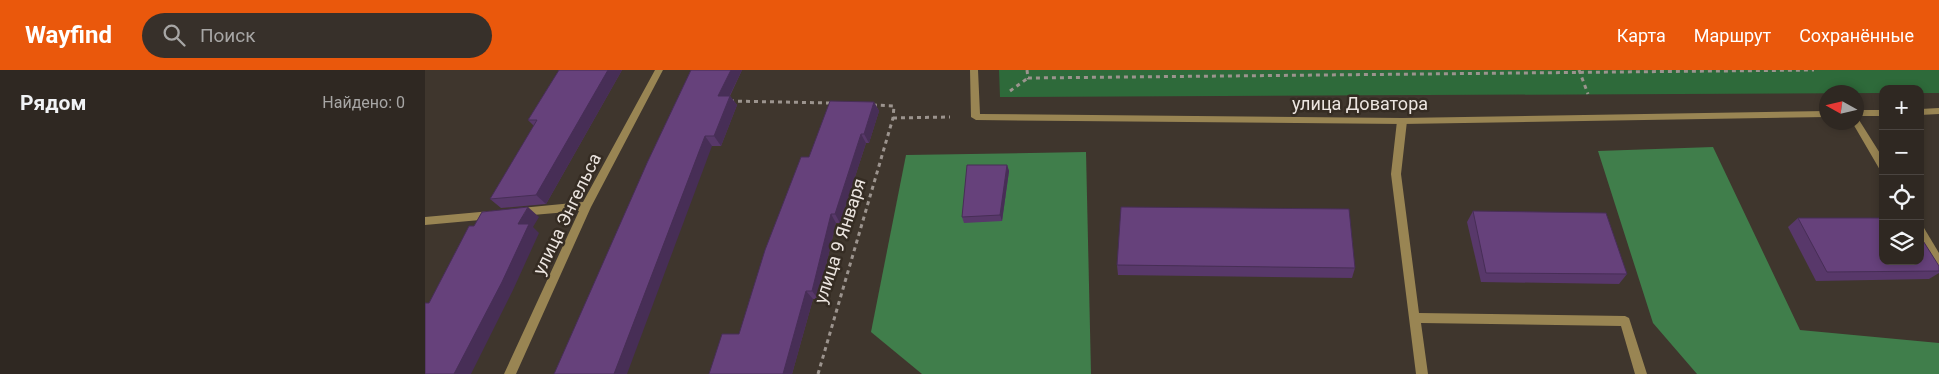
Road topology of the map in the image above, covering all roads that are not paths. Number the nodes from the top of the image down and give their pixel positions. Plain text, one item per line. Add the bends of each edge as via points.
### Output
1 (659, 70) edge
2 (974, 70) edge
3 (1924, 112) edge
4 (1939, 112) edge
5 (1864, 113) edge
6 (1879, 113) edge
7 (1819, 114) edge
8 (1402, 122) junction
9 (1862, 130) edge
10 (1879, 160) edge
11 (586, 206) junction
12 (425, 221) edge
13 (1924, 238) edge
14 (1939, 262) edge
15 (1414, 318) junction
16 (510, 374) edge
17 (1422, 374) edge
18 (1641, 374) edge

1 - 11 street, улица Энгельса
2 - 8 street, улица Доватора via 976,117
3 - 4 street
5 - 6 street
7 - 8 street, улица Доватора
8 - 15 street via 1396,174
9 - 10 street
11 - 12 street
11 - 16 street, улица Энгельса
13 - 14 street
15 - 17 street
15 - 18 street via 1625,321

